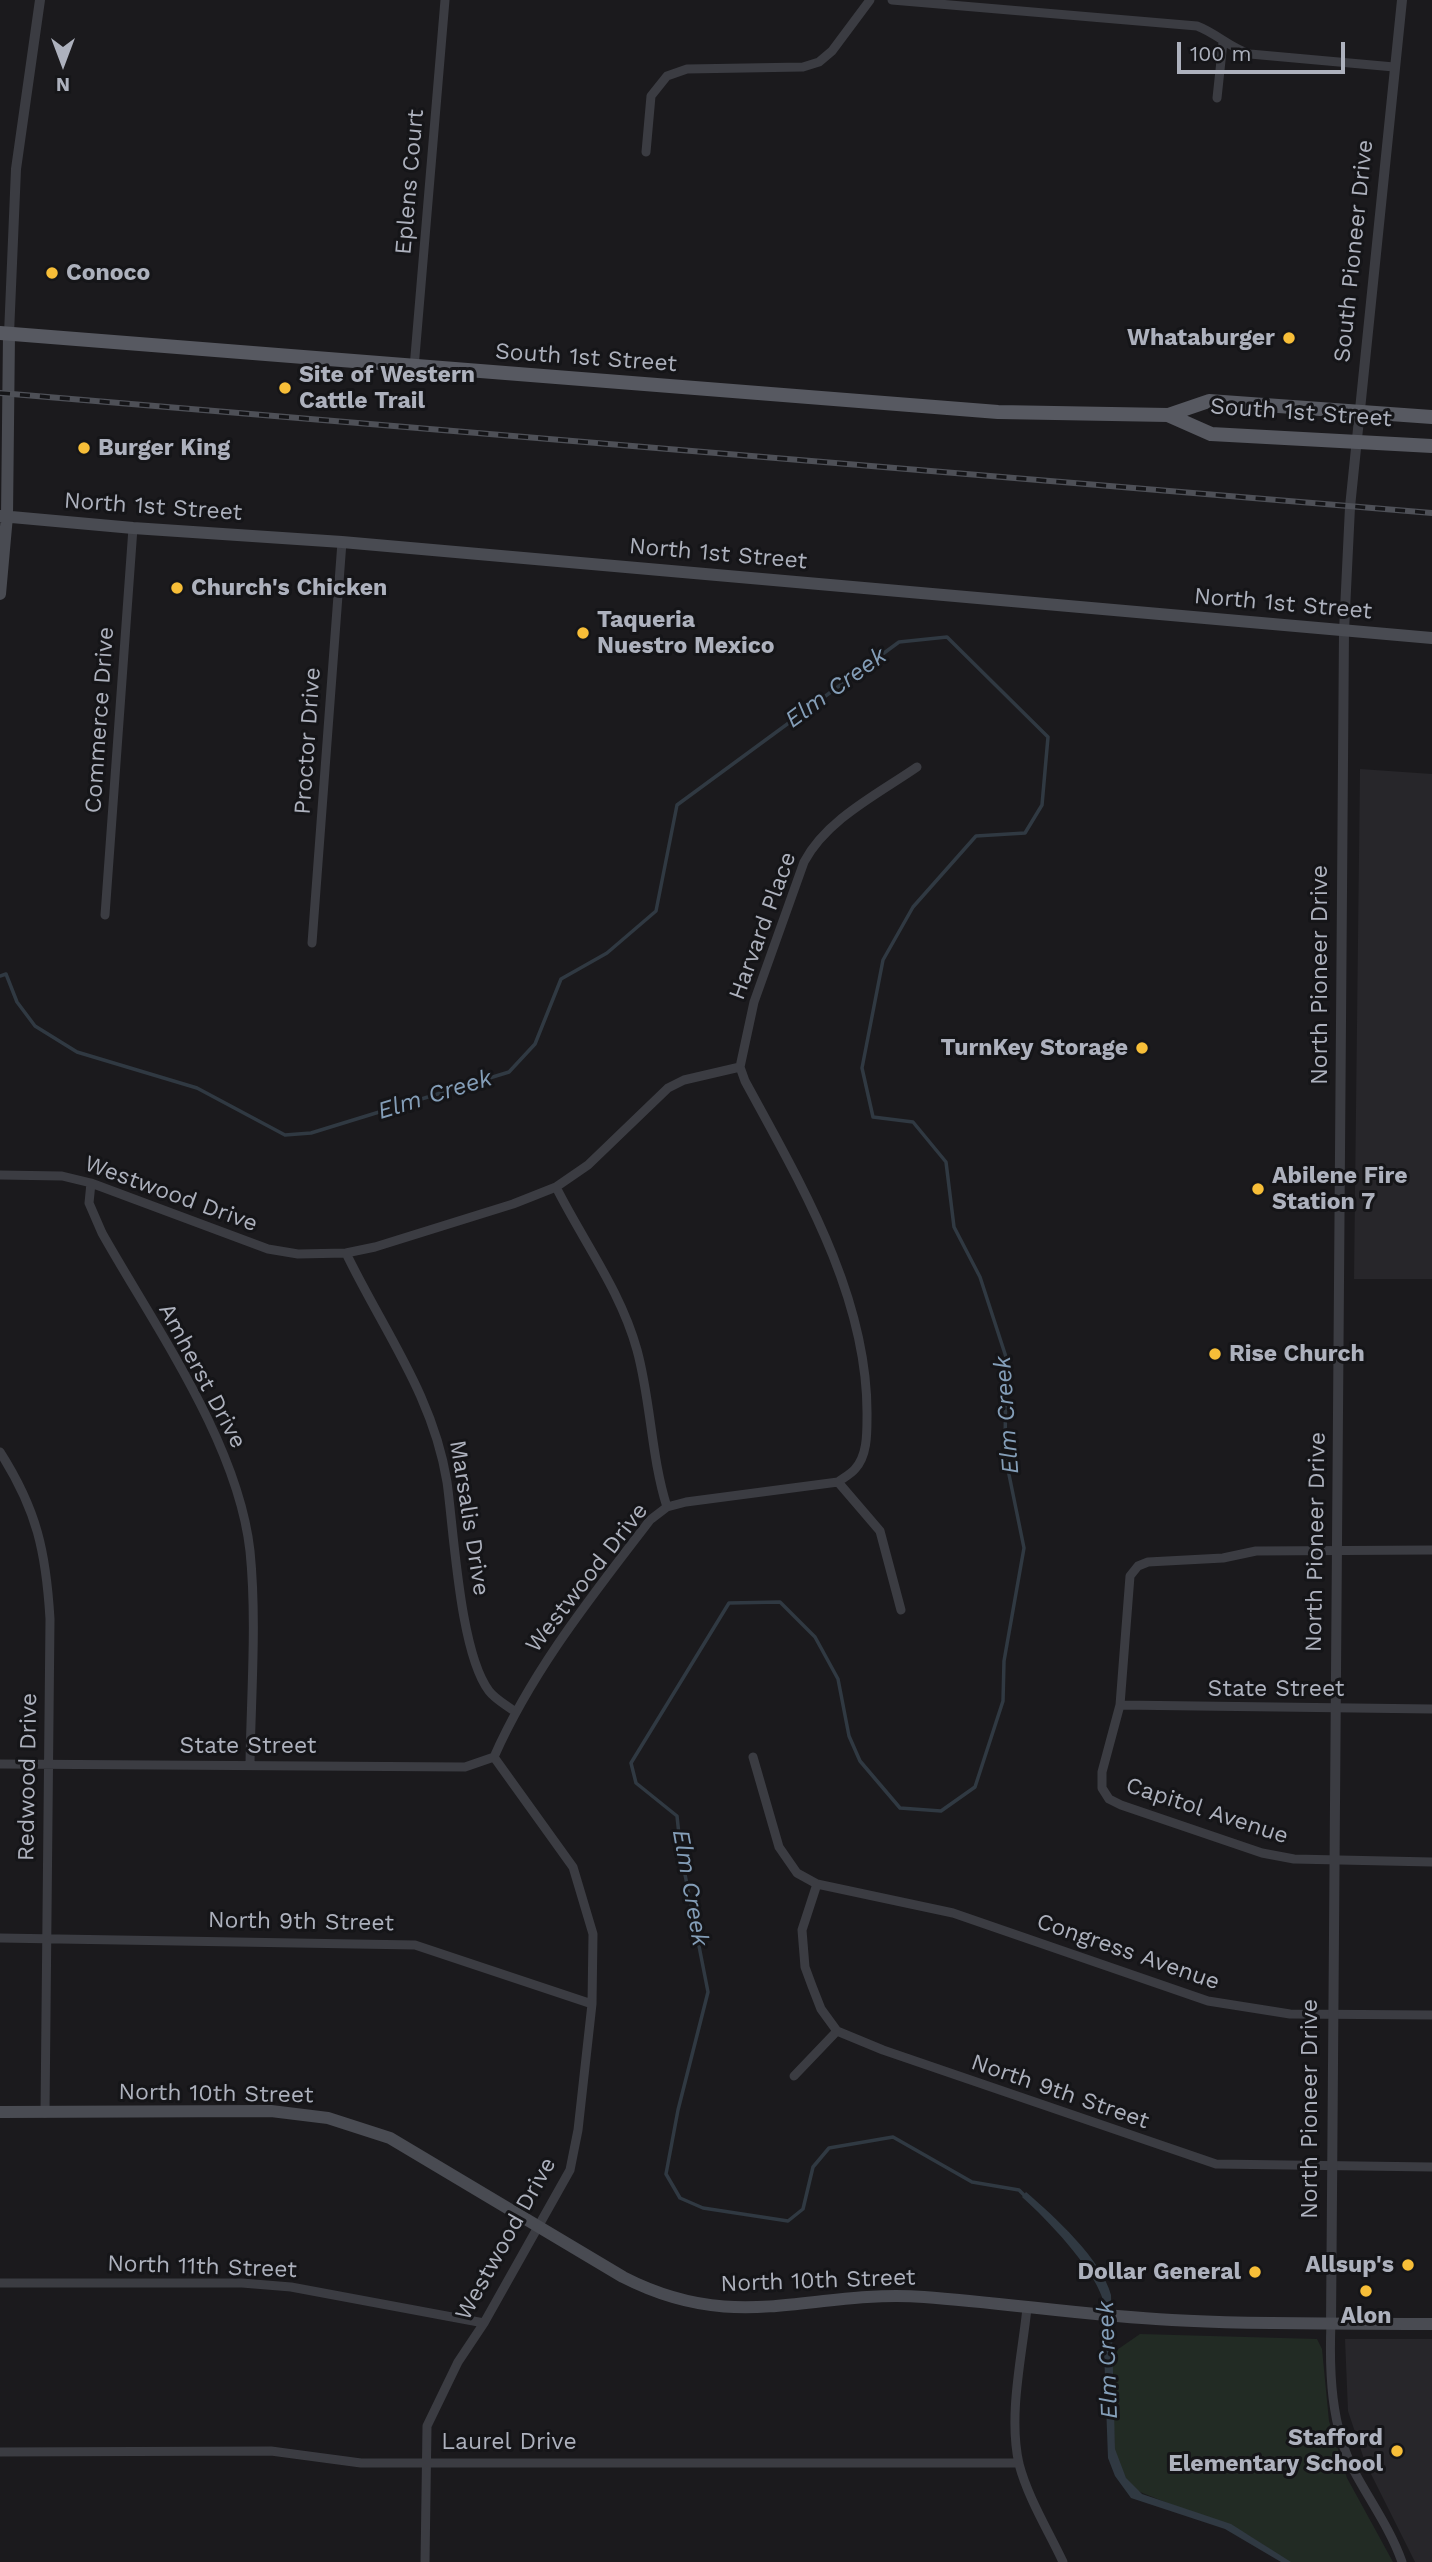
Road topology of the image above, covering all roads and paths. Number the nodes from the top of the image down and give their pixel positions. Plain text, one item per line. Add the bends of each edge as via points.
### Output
1 (40, 0) edge
2 (445, 0) edge
3 (870, 0) edge
4 (892, 0) edge
5 (1402, 0) edge
6 (1223, 42) junction
7 (1394, 67) junction
8 (1217, 98) dead end
9 (646, 152) dead end
10 (5, 333) edge
11 (414, 368) junction
12 (1359, 411) junction
13 (1168, 415) junction
14 (1432, 417) edge
15 (1356, 440) junction
16 (1432, 446) edge
17 (1350, 507) joint
18 (4, 516) edge
19 (133, 528) junction
20 (342, 542) junction
21 (0, 594) edge
22 (1344, 631) junction
23 (1432, 638) edge
24 (917, 767) dead end
25 (105, 915) dead end
26 (312, 943) dead end
27 (740, 1067) junction
28 (0, 1175) edge
29 (91, 1183) junction
30 (556, 1187) junction
31 (346, 1253) junction
32 (0, 1452) edge
33 (838, 1482) junction
34 (667, 1507) junction
35 (1337, 1549) junction
36 (1432, 1550) edge
37 (901, 1610) dead end
38 (1120, 1705) junction
39 (1335, 1708) junction
40 (1432, 1709) edge
41 (514, 1711) junction
42 (494, 1757) junction
43 (753, 1757) dead end
44 (0, 1764) edge
45 (47, 1765) junction
46 (250, 1765) junction
47 (1432, 1862) edge
48 (1333, 1863) junction
49 (817, 1884) junction
50 (46, 1937) junction
51 (0, 1938) edge
52 (592, 2004) junction
53 (1331, 2015) junction
54 (1432, 2015) edge
55 (837, 2031) junction
56 (794, 2076) dead end
57 (0, 2112) edge
58 (45, 2113) junction
59 (1330, 2166) junction
60 (1432, 2167) edge
61 (539, 2225) junction
62 (0, 2283) edge
63 (1027, 2308) junction
64 (1331, 2322) junction
65 (484, 2323) junction
66 (1432, 2324) edge
67 (0, 2452) edge
68 (426, 2460) junction
69 (1019, 2463) junction
70 (425, 2562) edge
71 (1063, 2562) edge
72 (1402, 2562) edge

1 - 10 street via 16,169
2 - 11 street, Eplens Court
3 - 9 street via 819,62 803,67 687,69 667,76 651,96
4 - 6 street via 1197,26
5 - 7 street, South Pioneer Drive
6 - 7 street via 1250,54
6 - 8 street
7 - 12 street, South Pioneer Drive
10 - 11 main road, South 1st Street
10 - 18 main road
11 - 13 main road, South 1st Street via 998,412
12 - 13 main road, South 1st Street via 1209,401
12 - 14 main road, South 1st Street
12 - 15 street, South Pioneer Drive
13 - 15 main road, South 1st Street via 1211,434
15 - 16 main road, South 1st Street
15 - 17 street, South Pioneer Drive
17 - 22 street, North Pioneer Drive
18 - 19 main road, North 1st Street
18 - 21 main road
19 - 20 main road, North 1st Street
19 - 25 street, Commerce Drive
20 - 22 main road, North 1st Street
20 - 26 street, Proctor Drive
22 - 23 main road, North 1st Street
22 - 35 street, North Pioneer Drive
24 - 27 street, Harvard Place via 814,843 754,1002
27 - 30 street, Westwood Drive via 668,1088 607,1150
27 - 33 street via 824,1237 864,1357 864,1452 856,1468
28 - 29 street, Westwood Drive via 62,1176
29 - 31 street, Westwood Drive via 268,1249
29 - 46 street, Amherst Drive via 89,1203 102,1233 212,1427 229,1468 250,1549
30 - 31 street, Westwood Drive via 464,1220
30 - 34 street via 630,1328
31 - 41 street, Marsalis Drive via 404,1356 436,1432 470,1644 490,1692
32 - 45 street, Redwood Drive via 25,1497 47,1564
33 - 34 street, Westwood Drive
33 - 37 street via 880,1531
34 - 41 street, Westwood Drive via 650,1520 568,1625
35 - 36 street
35 - 38 street via 1174,1558 1139,1566 1129,1576
35 - 39 street, North Pioneer Drive
38 - 39 street, State Street
38 - 48 street, Capitol Avenue via 1102,1772 1102,1788 1109,1799 1262,1853
39 - 40 street, State Street
39 - 48 street, North Pioneer Drive
41 - 42 street, Westwood Drive
42 - 46 street, State Street via 465,1767
42 - 52 street, Westwood Drive via 573,1867 593,1934
43 - 49 street via 779,1847 797,1872
44 - 45 street, State Street
45 - 46 street, State Street
45 - 50 street, Redwood Drive
47 - 48 street, Capitol Avenue
48 - 53 street, North Pioneer Drive
49 - 53 street, Congress Avenue via 953,1913 1208,2001 1290,2014
49 - 55 street via 802,1930 805,1967 821,2009
50 - 51 street, North 9th Street
50 - 52 street, North 9th Street via 415,1945
50 - 58 street, Redwood Drive
52 - 61 street, Westwood Drive via 569,2170
53 - 54 street, Congress Avenue
53 - 59 street, North Pioneer Drive
55 - 56 street
55 - 59 street, North 9th Street via 1183,2155 1249,2167
57 - 58 main road, North 10th Street
58 - 61 main road, North 10th Street via 271,2111 328,2118 390,2138
59 - 60 street, North 9th Street
59 - 64 street, North Pioneer Drive
61 - 63 main road, North 10th Street via 655,2294 695,2305 764,2309 911,2297
61 - 65 street, Westwood Drive
62 - 65 street, North 11th Street via 291,2287
63 - 64 main road, North 10th Street via 1132,2317
63 - 69 street via 1016,2422
64 - 66 main road, North 10th Street
64 - 72 street, North Pioneer Drive via 1334,2400 1341,2437
65 - 68 street, Westwood Drive via 433,2409 425,2441
67 - 68 street, Laurel Drive via 271,2451 361,2463
68 - 69 street, Laurel Drive
68 - 70 street, Westwood Drive
69 - 71 street

